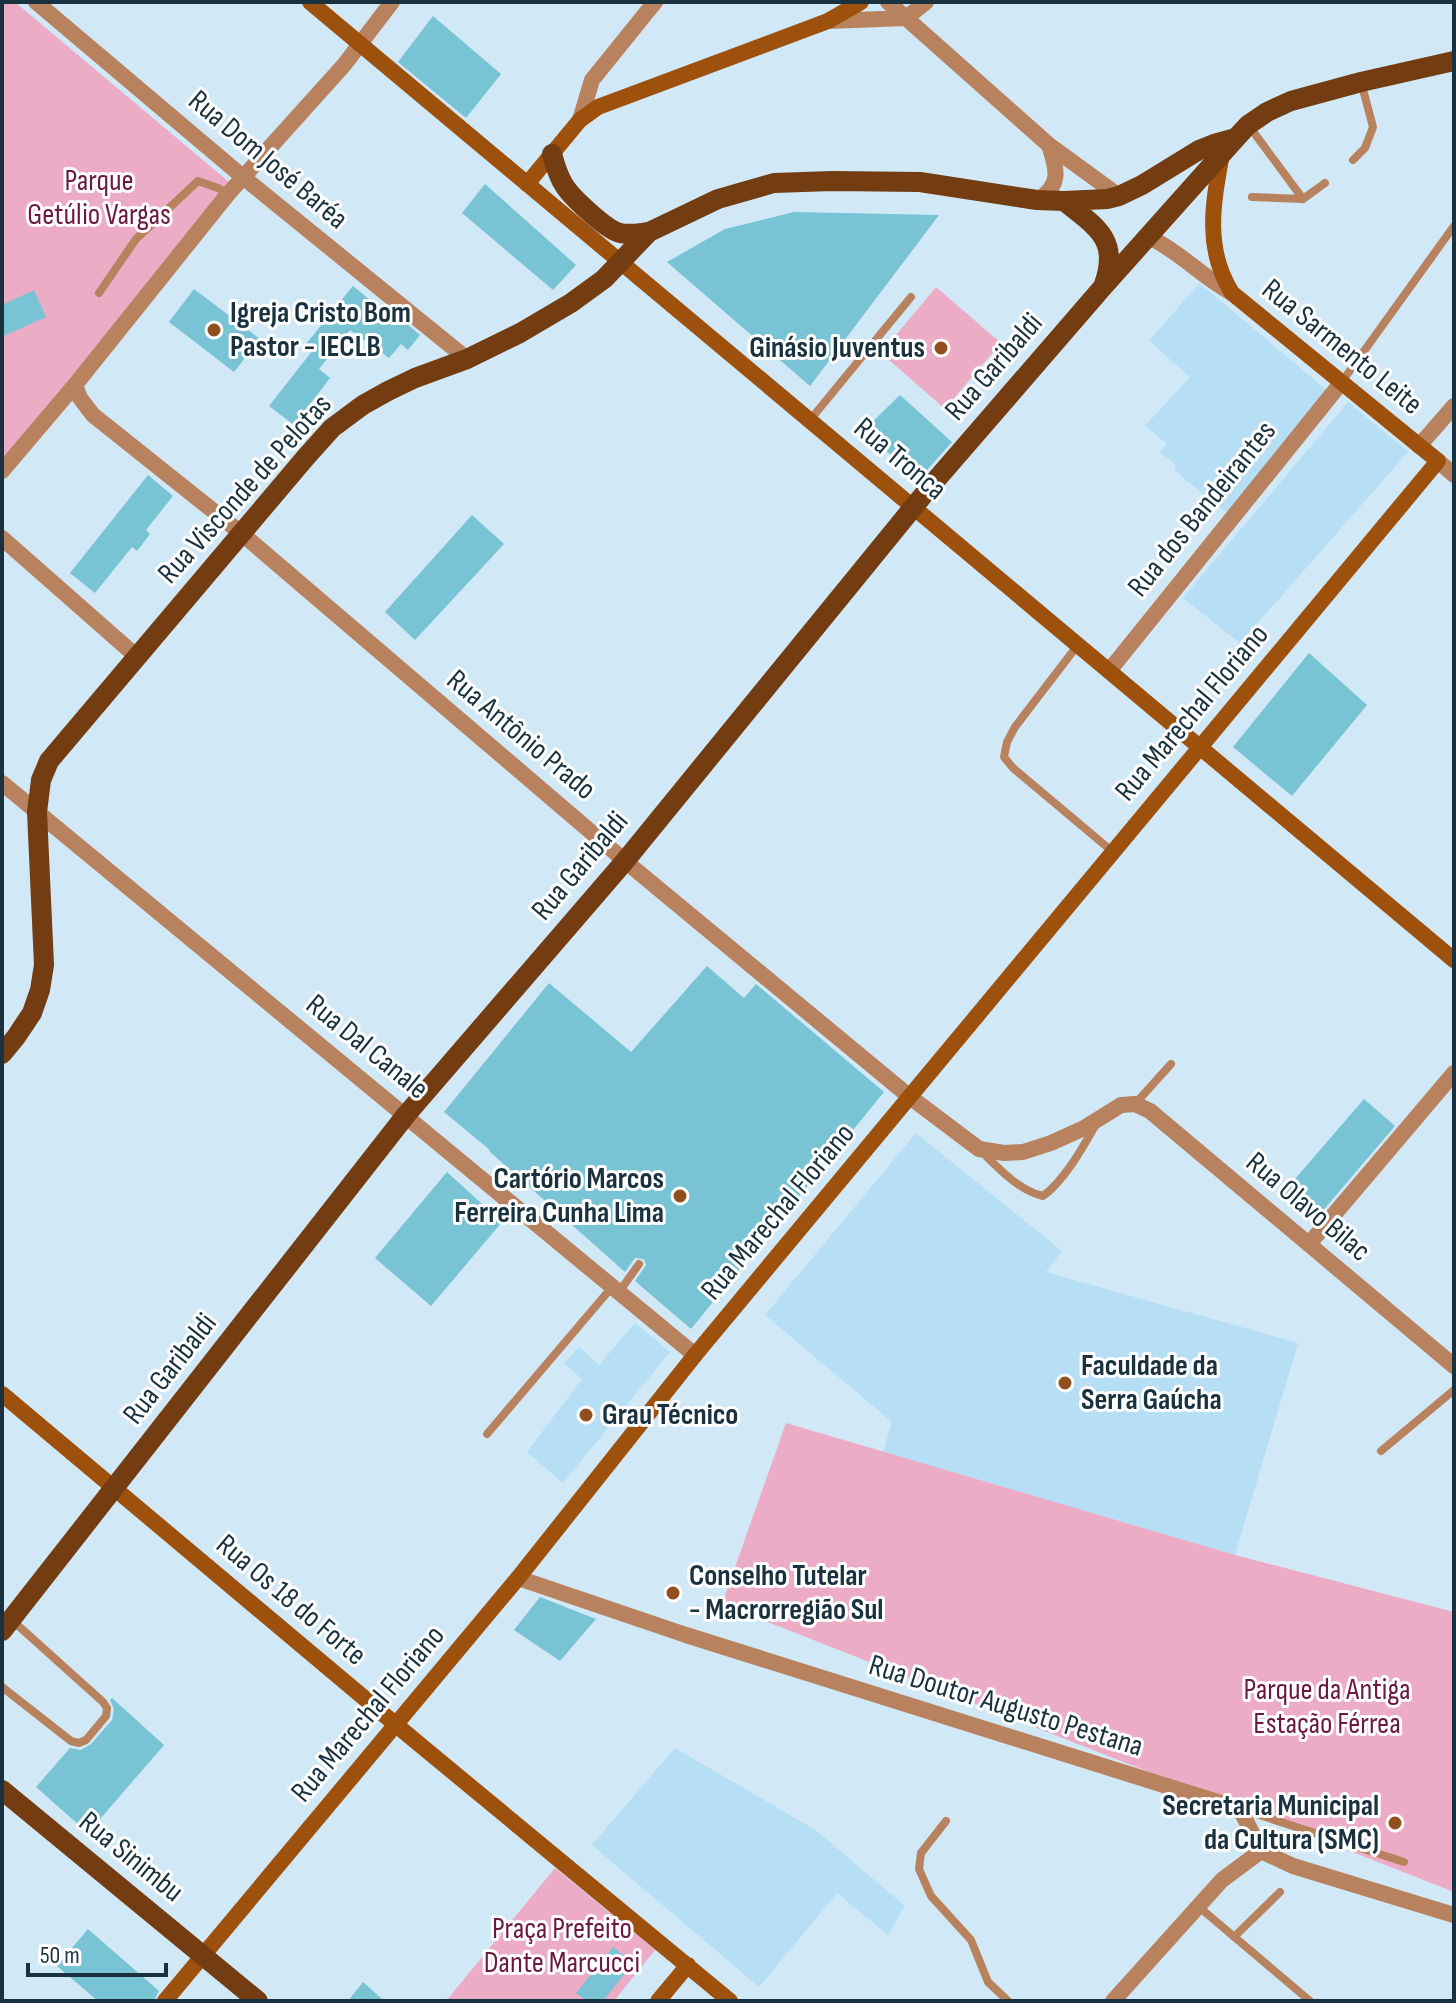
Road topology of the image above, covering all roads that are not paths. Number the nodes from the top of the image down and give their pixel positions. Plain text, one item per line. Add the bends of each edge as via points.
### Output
1 (36, 2) edge
2 (310, 2) edge
3 (392, 2) edge
4 (655, 2) edge
5 (861, 2) edge
6 (888, 2) edge
7 (926, 2) edge
8 (906, 18) junction
9 (828, 21) junction
10 (360, 44) junction
11 (1454, 61) edge
12 (1361, 82) junction
13 (580, 120) junction
14 (1235, 139) junction
15 (1049, 145) junction
16 (552, 154) junction
17 (1353, 160) dead end
18 (243, 177) junction
19 (1325, 183) dead end
20 (527, 184) junction
21 (228, 194) junction
22 (1119, 196) junction
23 (1252, 197) dead end
24 (1303, 199) junction
25 (1037, 200) junction
26 (1064, 201) junction
27 (1454, 226) edge
28 (649, 232) junction
29 (1149, 237) junction
30 (622, 262) junction
31 (1102, 288) junction
32 (99, 293) dead end
33 (1232, 293) junction
34 (911, 297) dead end
35 (467, 359) junction
36 (1341, 383) junction
37 (75, 385) junction
38 (1454, 406) edge
39 (809, 420) junction
40 (1419, 446) junction
41 (1438, 461) junction
42 (2, 471) edge
43 (1454, 475) edge
44 (913, 507) junction
45 (241, 533) junction
46 (2, 538) edge
47 (1078, 645) junction
48 (136, 656) junction
49 (1109, 671) junction
50 (1200, 747) junction
51 (2, 783) edge
52 (37, 812) junction
53 (1113, 852) junction
54 (625, 861) junction
55 (1454, 960) edge
56 (2, 1054) edge
57 (1171, 1064) dead end
58 (1454, 1073) edge
59 (910, 1097) junction
60 (1128, 1105) junction
61 (406, 1115) junction
62 (1099, 1119) junction
63 (979, 1149) junction
64 (1309, 1244) junction
65 (639, 1264) dead end
66 (616, 1289) junction
67 (695, 1355) junction
68 (1454, 1366) edge
69 (1454, 1390) edge
70 (2, 1394) edge
71 (487, 1434) dead end
72 (1381, 1451) dead end
73 (116, 1488) junction
74 (518, 1578) junction
75 (7, 1626) edge
76 (2, 1687) edge
77 (396, 1724) junction
78 (2, 1790) edge
79 (1240, 1809) junction
80 (946, 1821) dead end
81 (1261, 1851) junction
82 (1404, 1862) dead end
83 (1280, 1892) dead end
84 (1198, 1906) junction
85 (1454, 1915) edge
86 (1234, 1937) junction
87 (203, 1955) junction
88 (688, 1965) junction
89 (165, 2001) edge
90 (258, 2001) edge
91 (658, 2001) edge
92 (730, 2001) edge
93 (1008, 2001) edge
94 (1113, 2001) edge
95 (1310, 2001) edge

1 - 18 street, Rua Dom José Baréa
2 - 10 street, Rua Tronca
3 - 10 street
4 - 13 street via 592,80
5 - 9 street
6 - 8 street
7 - 8 street
8 - 9 street
8 - 15 street
9 - 13 street via 608,103
10 - 18 street
10 - 20 street, Rua Tronca
11 - 12 main road
12 - 14 main road via 1291,101 1267,112
12 - 17 lane via 1373,127 1365,148
13 - 16 street
14 - 22 main road, Rua Visconde de Pelotas via 1199,150
14 - 24 lane
14 - 29 main road, Rua Garibaldi
14 - 33 street, Rua Sarmento Leite via 1213,211 1222,277
15 - 22 street
15 - 25 street via 1055,182
16 - 20 street
16 - 28 main road via 564,186 608,227 628,234
18 - 21 street
18 - 35 street, Rua Dom José Baréa
19 - 24 lane
20 - 30 street, Rua Tronca
21 - 32 lane via 198,181 136,239
21 - 37 street
22 - 26 main road, Rua Visconde de Pelotas
23 - 24 lane
25 - 26 main road, Rua Visconde de Pelotas
25 - 28 main road, Rua Visconde de Pelotas via 920,182 774,183 718,199
26 - 31 main road via 1108,245 1109,268
27 - 36 lane
28 - 30 main road, Rua Visconde de Pelotas
29 - 31 main road, Rua Garibaldi
29 - 33 street, Rua Sarmento Leite
30 - 35 main road, Rua Visconde de Pelotas via 571,303
30 - 39 street, Rua Tronca
31 - 44 main road, Rua Garibaldi
33 - 36 street, Rua Sarmento Leite
34 - 39 lane
35 - 45 main road, Rua Visconde de Pelotas via 388,391 332,428
36 - 40 street, Rua Sarmento Leite
36 - 49 street, Rua dos Bandeirantes
37 - 42 street
37 - 45 street, Rua Antônio Prado via 93,415
38 - 40 street
39 - 44 street, Rua Tronca
40 - 41 street, Rua Sarmento Leite
41 - 43 street, Rua Sarmento Leite
41 - 50 street, Rua Marechal Floriano
44 - 47 street, Rua Tronca
44 - 54 main road, Rua Garibaldi
45 - 48 main road, Rua Visconde de Pelotas
45 - 54 street, Rua Antônio Prado
46 - 48 street
47 - 49 street, Rua Tronca
47 - 53 lane via 1015,727 1004,757
48 - 52 main road, Rua Visconde de Pelotas via 49,761
49 - 50 street, Rua Tronca
50 - 53 street, Rua Marechal Floriano
50 - 55 street, Rua Tronca
51 - 52 street, Rua Dal Canale
52 - 56 main road, Rua Visconde de Pelotas via 44,965 32,1013
52 - 61 street, Rua Dal Canale
53 - 59 street, Rua Marechal Floriano
54 - 59 street, Rua Antônio Prado
54 - 61 main road, Rua Garibaldi
57 - 60 lane
58 - 64 street
59 - 63 street, Rua Antônio Prado
59 - 67 street, Rua Marechal Floriano
60 - 62 street, Rua Antônio Prado
60 - 64 street, Rua Olavo Bilac via 1150,1111
61 - 66 street, Rua Dal Canale
61 - 73 main road, Rua Garibaldi
62 - 63 street, Rua Antônio Prado via 1023,1152
62 - 63 lane, Rua Antônio Prado via 1083,1148 1043,1196 1032,1194
64 - 68 street, Rua Olavo Bilac
65 - 66 lane
66 - 67 street, Rua Dal Canale
66 - 71 lane
67 - 74 street, Rua Marechal Floriano
69 - 72 lane
70 - 73 street, Rua Os 18 do Forte
73 - 75 main road, Rua Garibaldi
73 - 77 street, Rua Os 18 do Forte
74 - 77 street, Rua Marechal Floriano
74 - 79 street, Rua Doutor Augusto Pestana
75 - 76 lane via 103,1702 106,1716 86,1740 71,1741
77 - 87 street, Rua Marechal Floriano
77 - 88 street, Rua Os 18 do Forte
78 - 87 main road, Rua Sinimbu
79 - 81 street
79 - 82 lane
80 - 93 lane via 921,1853 919,1869 931,1896 971,1940 988,1982
81 - 84 street
81 - 85 street via 1293,1866
83 - 86 lane
84 - 86 lane
84 - 94 street
86 - 95 lane
87 - 89 street, Rua Marechal Floriano
87 - 90 main road, Rua Sinimbu
88 - 91 street
88 - 92 street, Rua Os 18 do Forte

